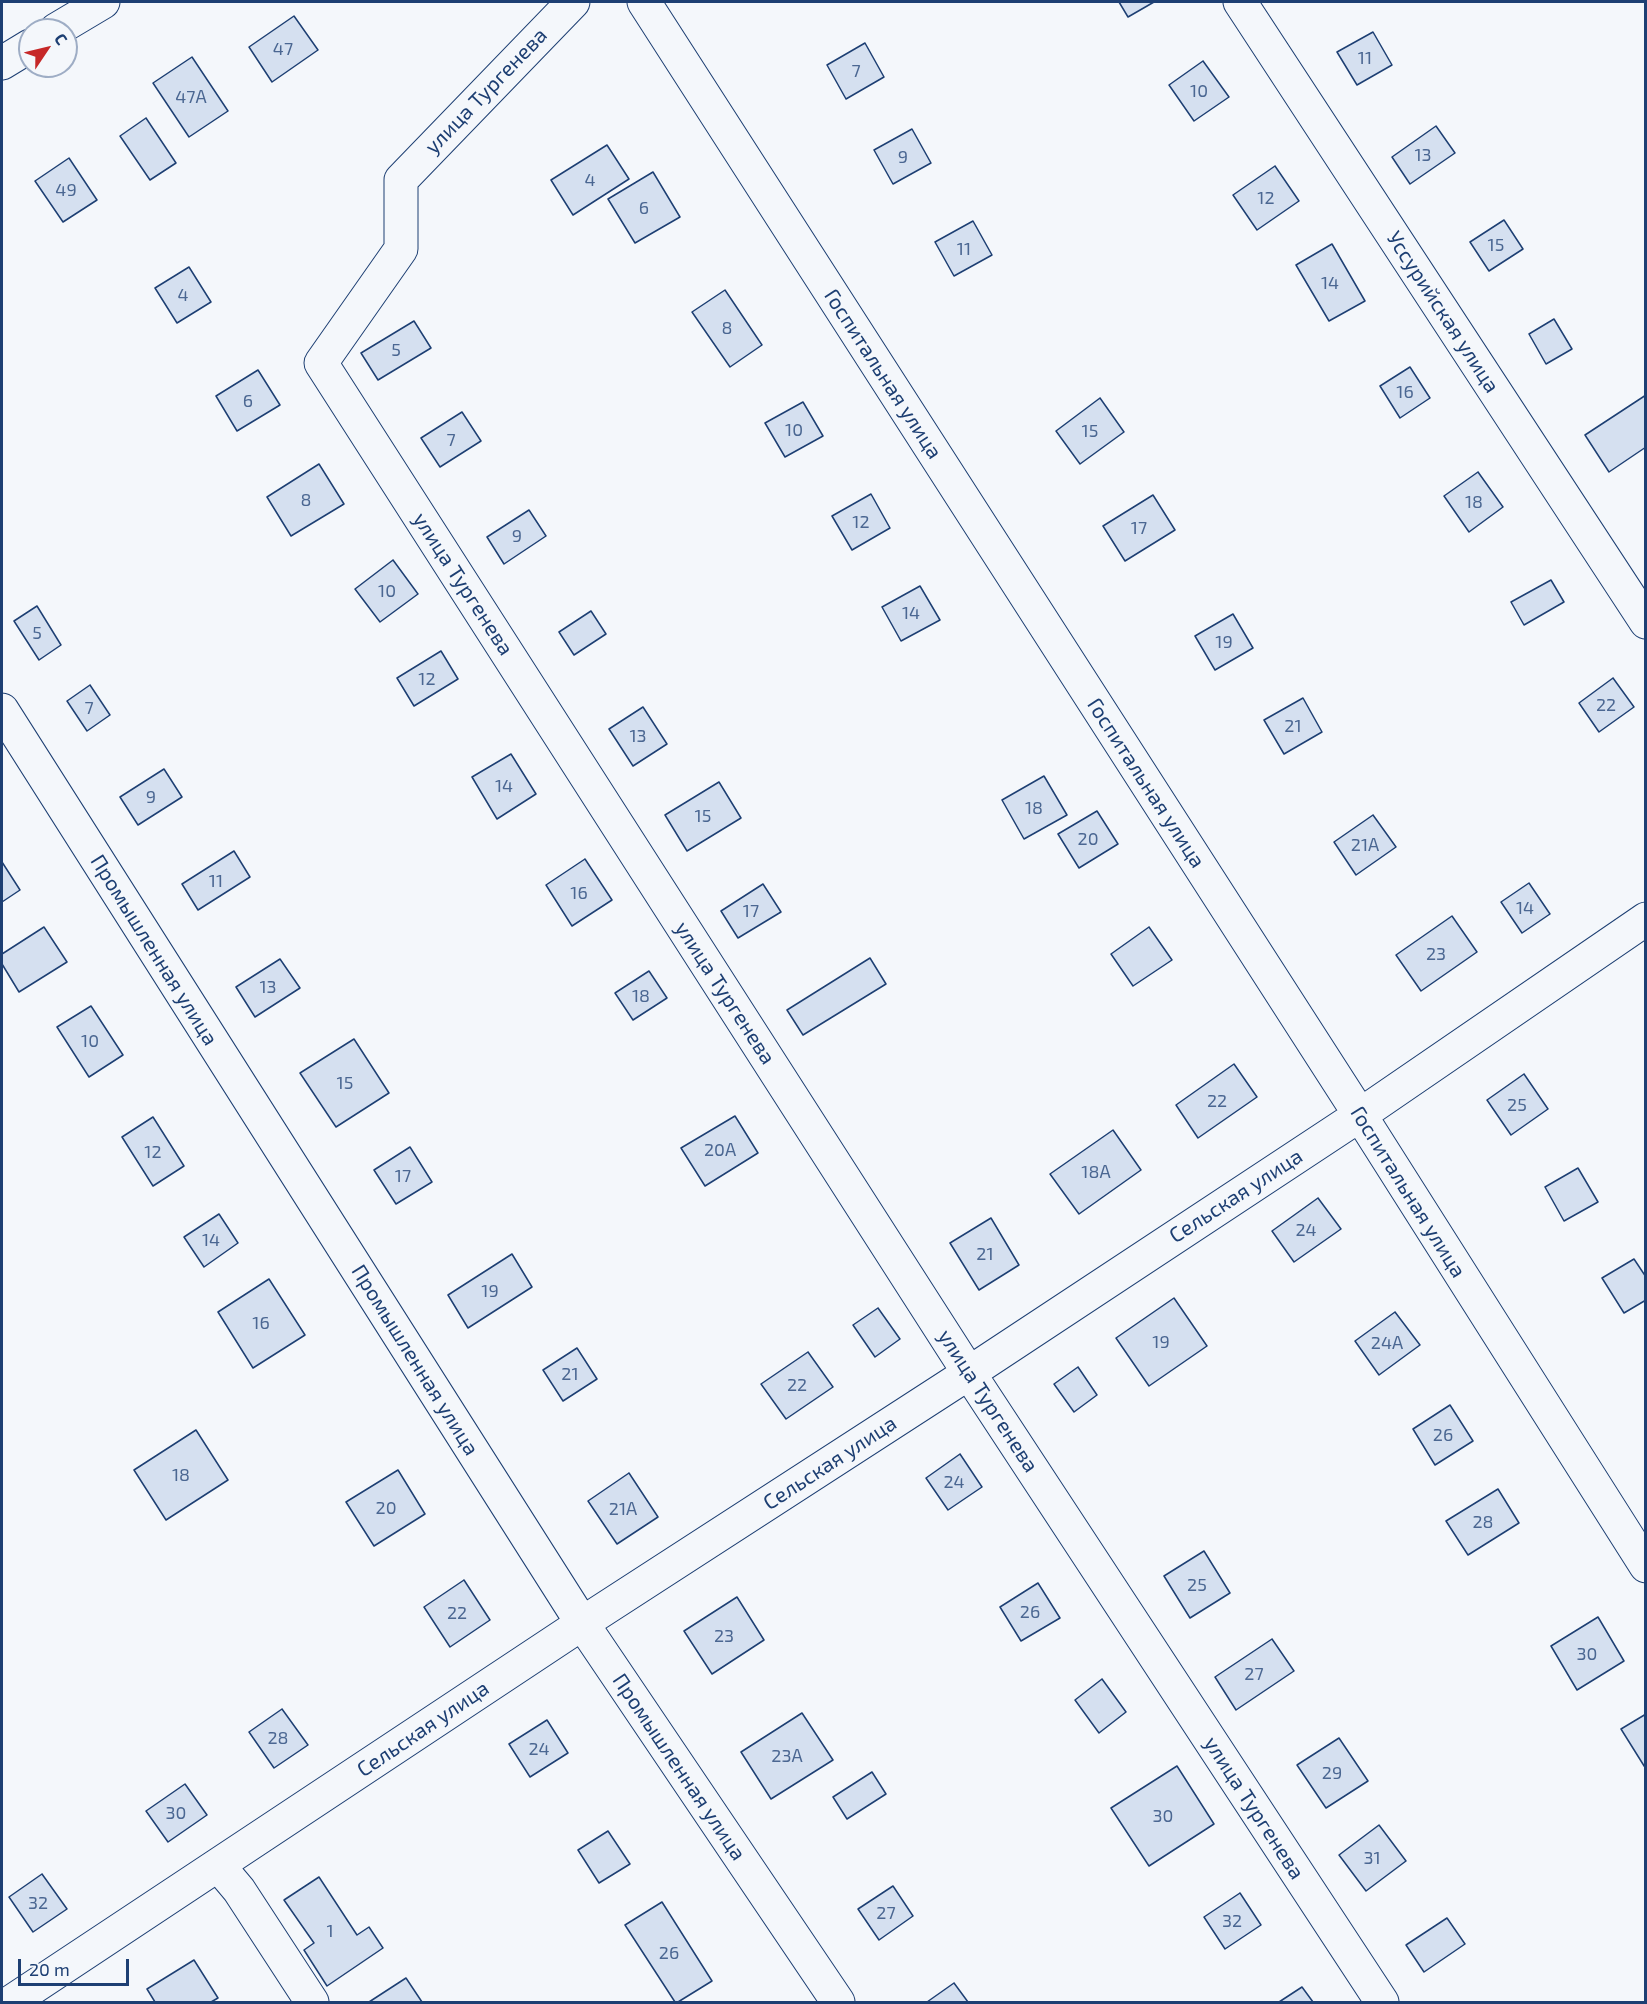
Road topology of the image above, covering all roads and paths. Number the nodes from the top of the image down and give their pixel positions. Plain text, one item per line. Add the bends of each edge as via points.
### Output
1 (103, 2) edge
2 (573, 2) edge
3 (644, 2) edge
4 (1240, 2) edge
5 (76, 18) edge
6 (18, 53) edge
7 (2, 63) edge
8 (1646, 622) edge
9 (2, 710) edge
10 (1646, 918) edge
11 (1360, 1115) junction
12 (969, 1372) junction
13 (1646, 1566) edge
14 (582, 1623) junction
15 (218, 1865) junction
16 (11, 2002) edge
17 (312, 2002) edge
18 (838, 2002) edge
19 (1382, 2002) edge

1 - 5 street
2 - 12 street, улица Тургенева via 401,180 401,249 321,363
3 - 11 street, Госпитальная улица
4 - 8 street, Уссурийская улица
6 - 7 street
9 - 14 street, Промышленная улица
10 - 11 street, Сельская улица
11 - 12 street, Сельская улица
11 - 13 street, Госпитальная улица
12 - 14 street, Сельская улица
12 - 19 street, улица Тургенева
14 - 15 street, Сельская улица
14 - 18 street, Промышленная улица
15 - 16 street, Сельская улица
15 - 17 street via 239,1890

